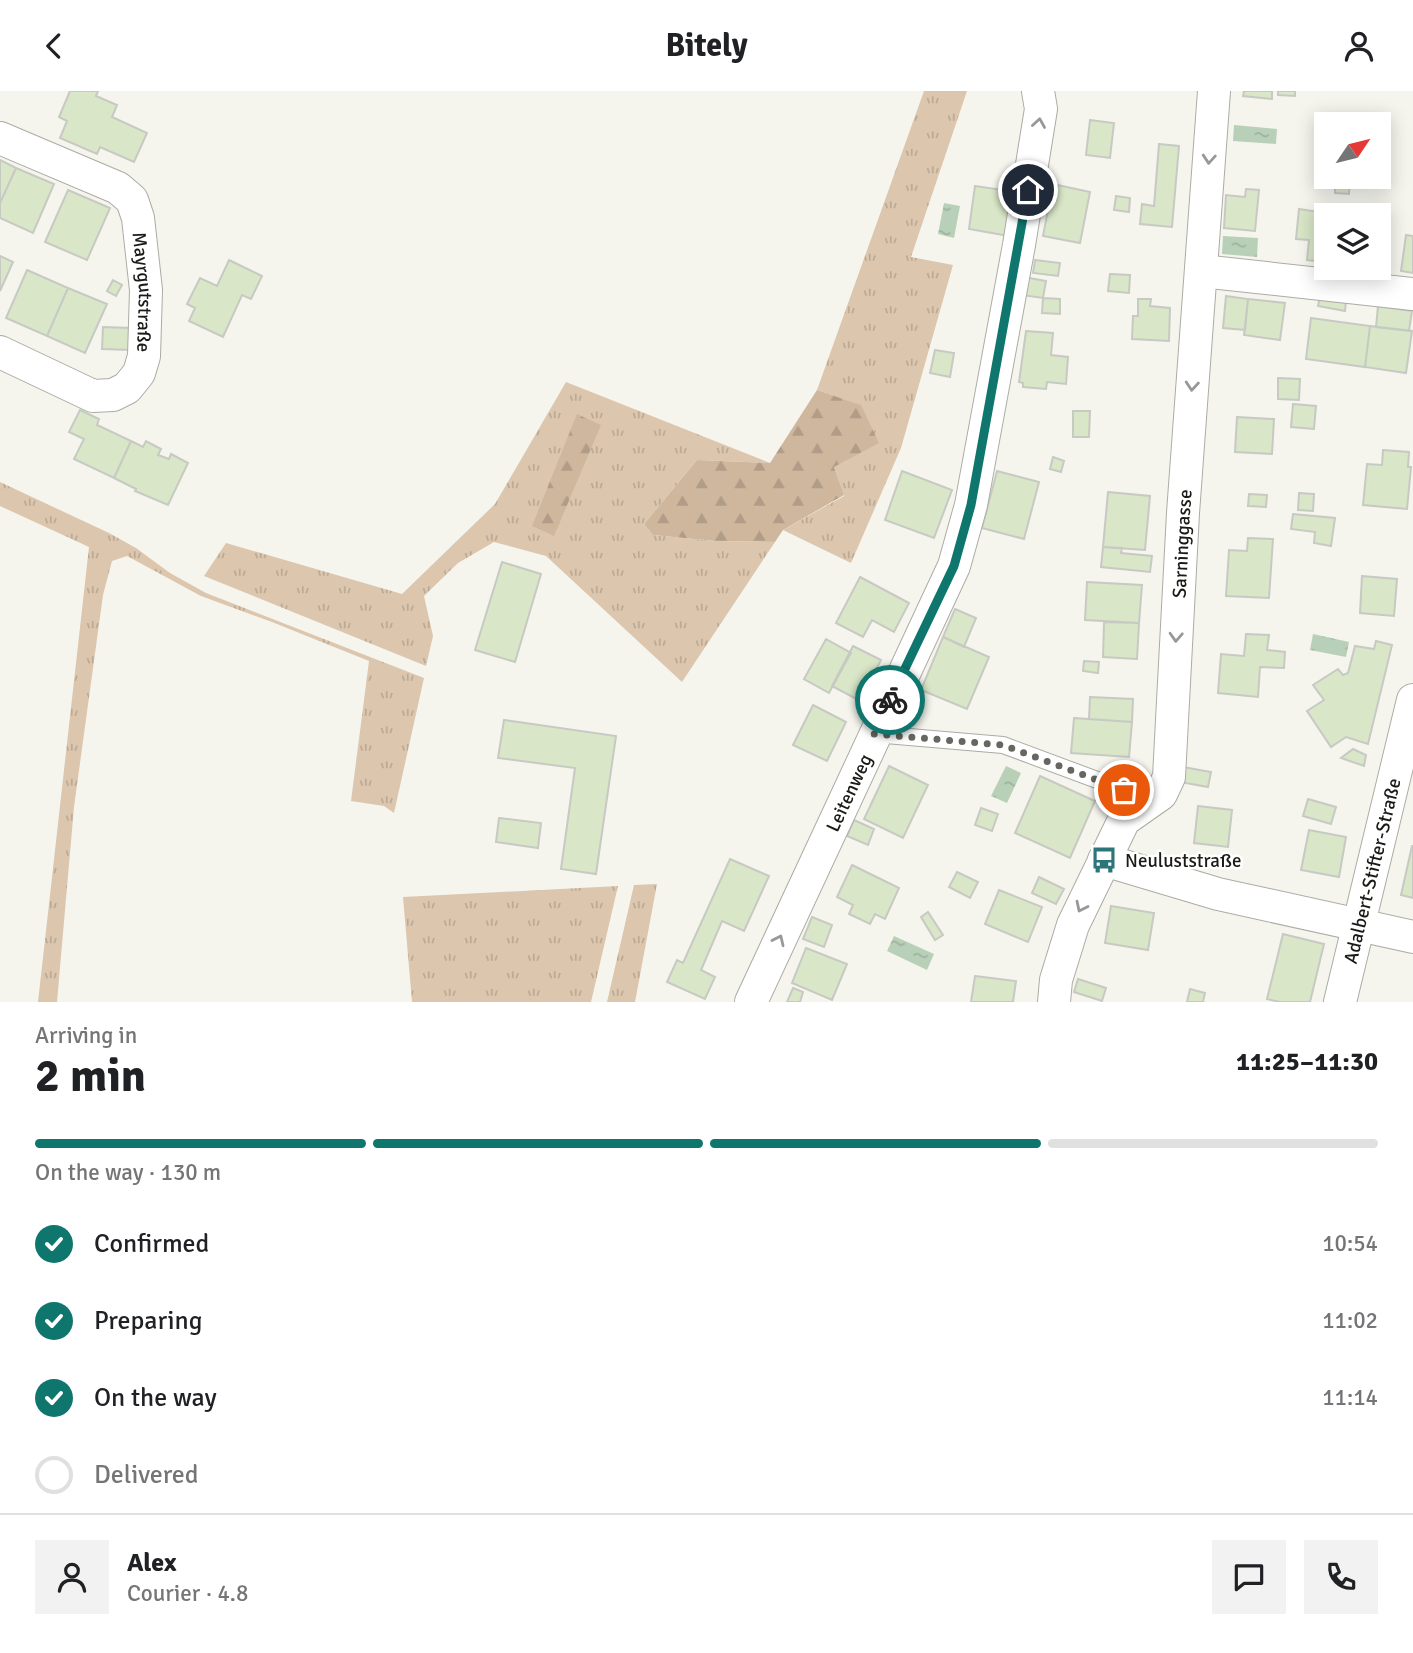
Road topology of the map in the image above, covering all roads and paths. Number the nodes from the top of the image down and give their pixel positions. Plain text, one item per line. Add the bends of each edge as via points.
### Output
1 (1038, 91) edge
2 (1214, 91) edge
3 (0, 138) edge
4 (1201, 271) junction
5 (1413, 294) edge
6 (0, 352) edge
7 (1413, 700) edge
8 (874, 734) junction
9 (1144, 807) junction
10 (1104, 860) junction
11 (1358, 924) junction
12 (1413, 937) edge
13 (751, 1002) edge
14 (1054, 1002) edge
15 (1340, 1002) edge

8 -> 1 street, Leitenweg via 954,566 971,505 1024,218 1041,109
2 -> 4 street, Sarninggasse
3 - 6 street, Mayrgutstraße via 118,188 132,200 146,291 144,356 139,373 113,395 93,396
4 - 5 street
4 -> 9 street, Sarninggasse via 1169,777 1161,794
7 - 11 street, Adalbert-Stifter-Straße
8 - 9 lane via 1003,745 1124,790
13 -> 8 street, Leitenweg
9 - 10 street, Sarninggasse via 1124,820
10 - 11 street via 1218,894
10 -> 14 street, Sarninggasse via 1073,925
11 - 12 street
11 - 15 street, Adalbert-Stifter-Straße

